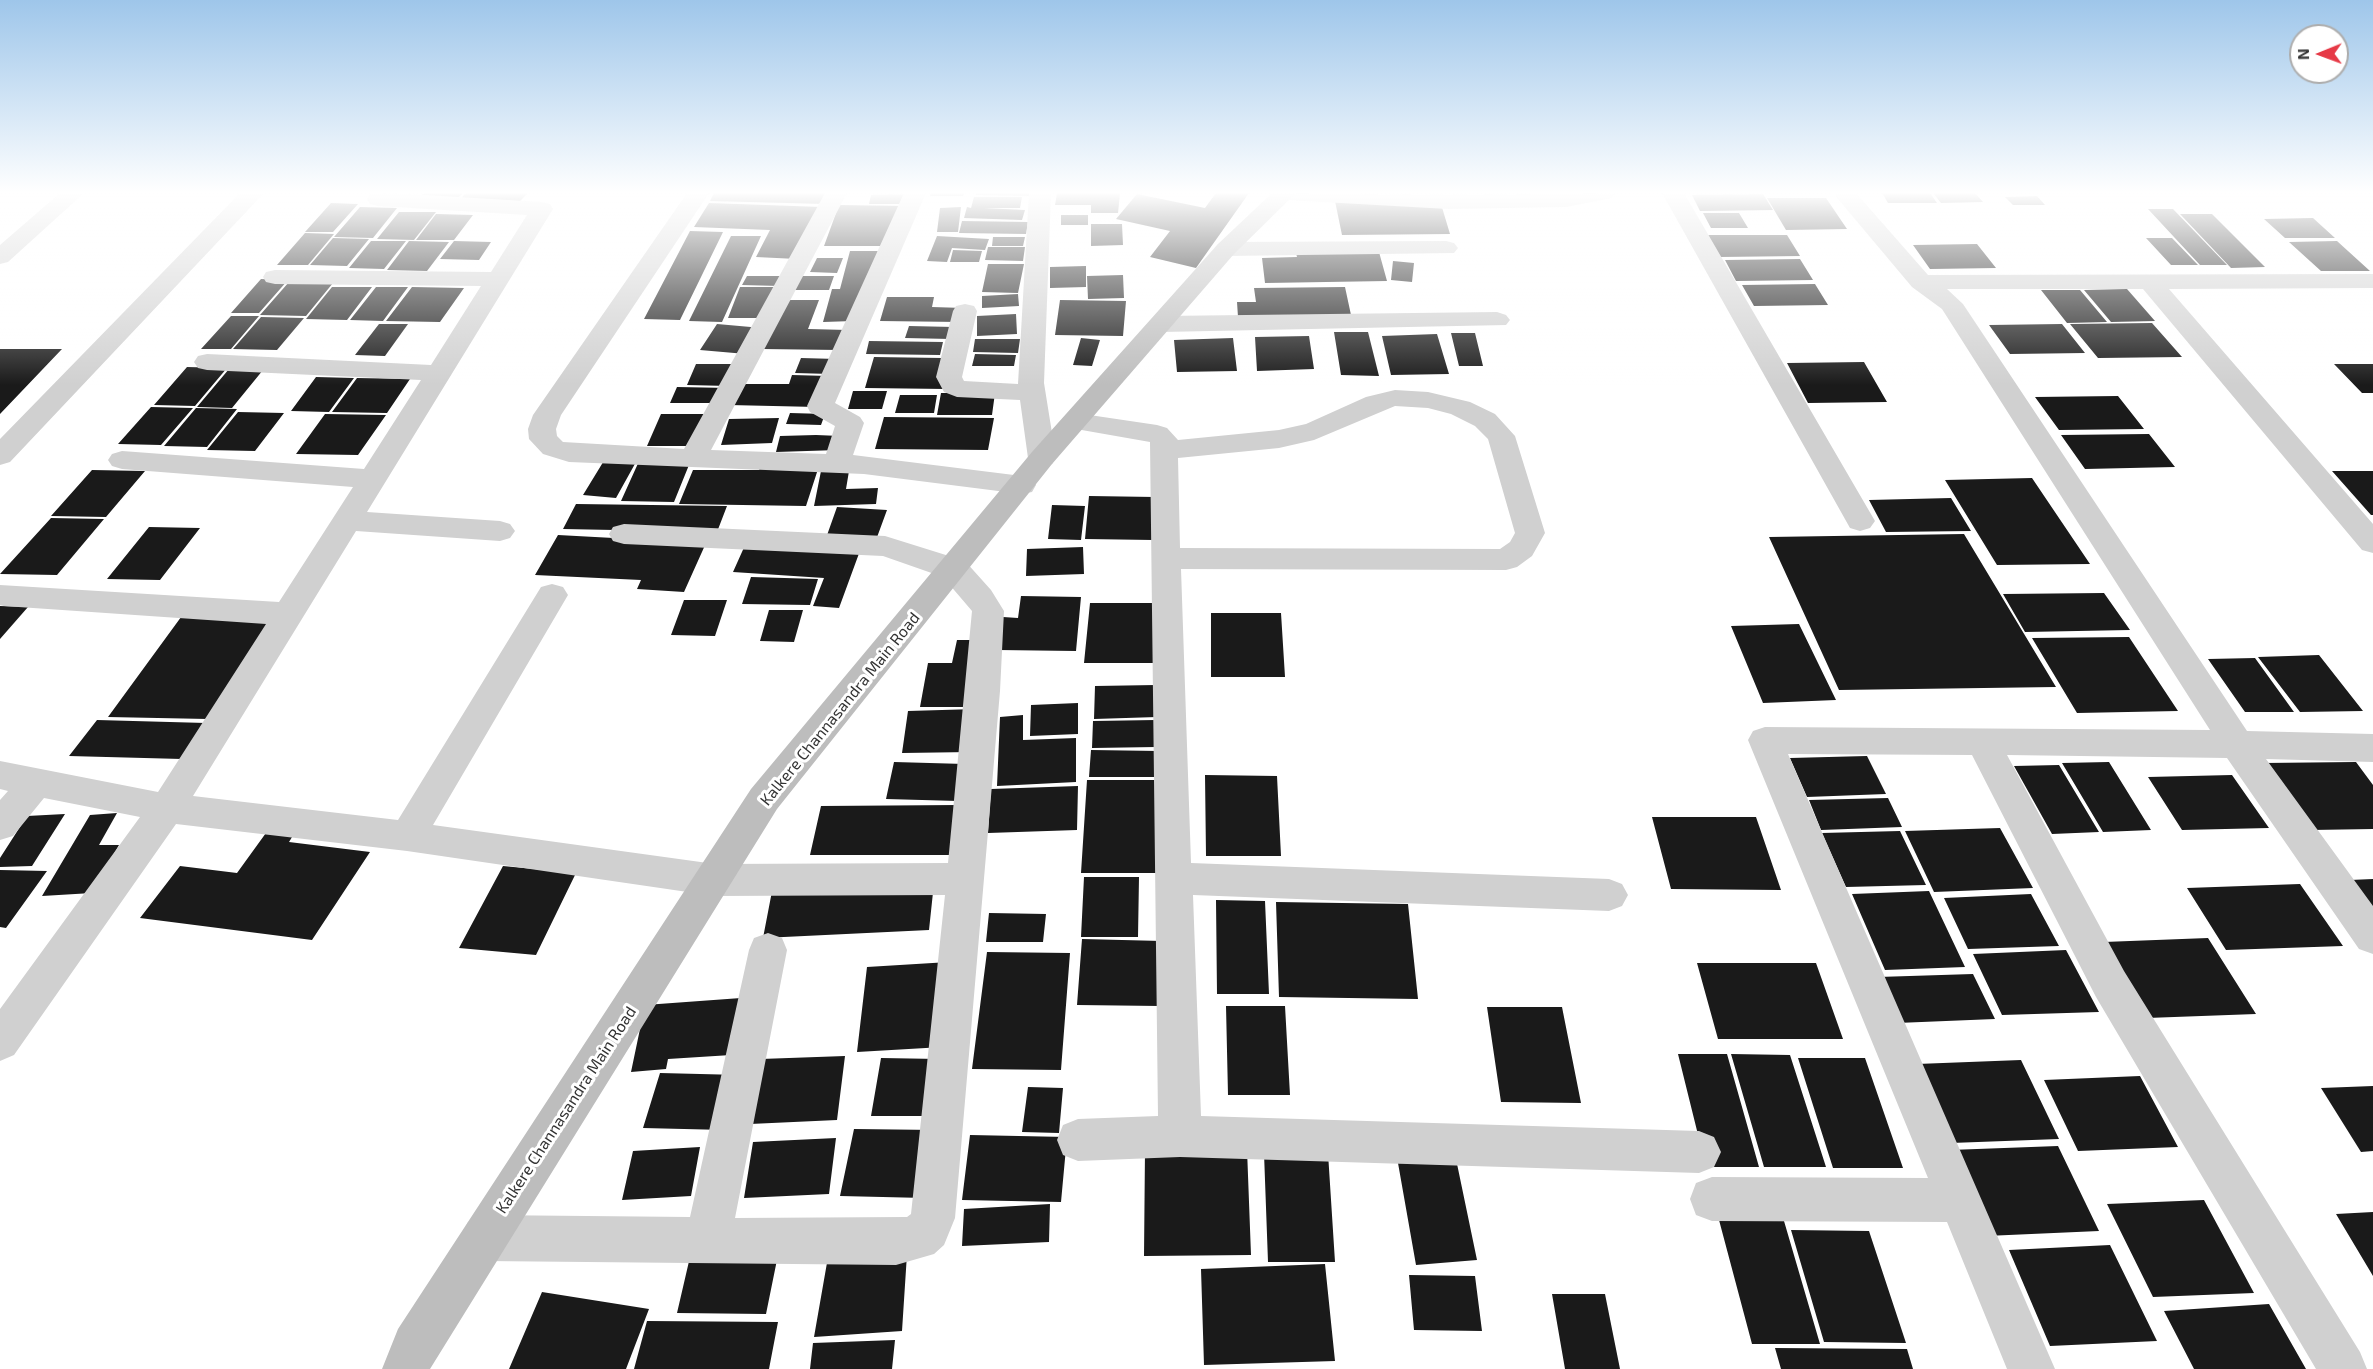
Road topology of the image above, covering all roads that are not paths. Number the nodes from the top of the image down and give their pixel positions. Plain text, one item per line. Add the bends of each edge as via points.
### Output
1 (192, 257) edge
2 (512, 257) edge
3 (655, 257) edge
4 (802, 257) edge
5 (887, 257) edge
6 (1038, 257) edge
7 (1219, 257) edge
8 (1709, 257) edge
9 (1899, 257) edge
10 (274, 277) dead end
11 (498, 279) junction
12 (1921, 282) junction
13 (2150, 282) junction
14 (2371, 283) edge
15 (965, 311) dead end
16 (1497, 320) dead end
17 (1162, 324) junction
18 (207, 362) dead end
19 (440, 373) junction
20 (1033, 392) junction
21 (1076, 421) junction
22 (1164, 450) junction
23 (0, 456) edge
24 (693, 458) junction
25 (122, 460) dead end
26 (837, 463) junction
27 (1032, 471) junction
28 (374, 478) junction
29 (347, 521) junction
30 (1860, 521) dead end
31 (500, 531) dead end
32 (624, 534) dead end
33 (2373, 543) edge
34 (1165, 558) junction
35 (954, 569) junction
36 (4, 595) dead end
37 (552, 595) dead end
38 (289, 614) junction
39 (1982, 741) junction
40 (2238, 746) junction
41 (2373, 748) edge
42 (0, 775) edge
43 (37, 781) junction
44 (167, 808) junction
45 (0, 825) edge
46 (407, 836) junction
47 (1173, 878) junction
48 (965, 879) junction
49 (715, 880) junction
50 (1609, 895) dead end
51 (2373, 937) edge
52 (768, 950) dead end
53 (0, 1042) edge
54 (1180, 1136) junction
55 (1078, 1140) dead end
56 (1699, 1152) dead end
57 (1712, 1198) dead end
58 (1958, 1200) junction
59 (484, 1238) junction
60 (708, 1240) junction
61 (406, 1369) edge
62 (2031, 1369) edge
63 (2343, 1369) edge

1 - 23 street
2 - 11 street
3 - 24 street via 547,415 543,438 553,448 569,453
4 - 24 street
5 - 26 street via 820,406 850,423
6 - 20 street
7 - 17 main road, Kalkere Channasandra Main Road
8 - 30 street
9 - 12 street
10 - 11 street
11 - 19 street
12 - 13 street
12 - 40 street via 1951,304
13 - 14 street
13 - 33 street
15 - 20 street via 949,377 953,386 966,391
16 - 17 street
17 - 21 main road, Kalkere Channasandra Main Road
18 - 19 street
19 - 28 street
20 - 27 street
21 - 22 street via 1157,434 1164,439
21 - 27 main road, Kalkere Channasandra Main Road
22 - 34 street
22 - 34 street via 1280,439 1314,431 1376,403 1395,398 1428,400 1460,408 1485,420 1501,436 1530,533 1521,549 1506,560
24 - 26 street
25 - 28 street
26 - 27 street
27 - 35 main road, Kalkere Channasandra Main Road
28 - 29 street
29 - 31 street
29 - 38 street
32 - 35 street via 885,546
34 - 47 street
35 - 48 street via 988,611
35 - 49 main road, Kalkere Channasandra Main Road via 764,799
36 - 38 street
37 - 46 street
38 - 44 street
39 - 40 street
39 - 58 street via 1765,740
39 - 63 street via 2110,984
40 - 41 street
40 - 51 street
42 - 43 street
43 - 44 street
43 - 45 street
44 - 46 street
44 - 53 street
46 - 49 street
47 - 50 street
47 - 54 street
48 - 49 street
48 - 60 street via 933,1218 928,1229 918,1238 896,1242
49 - 59 main road, Kalkere Channasandra Main Road
52 - 60 street
54 - 55 street
54 - 56 street
57 - 58 street
58 - 62 street
59 - 60 street
59 - 61 main road, Kalkere Channasandra Main Road via 415,1346

